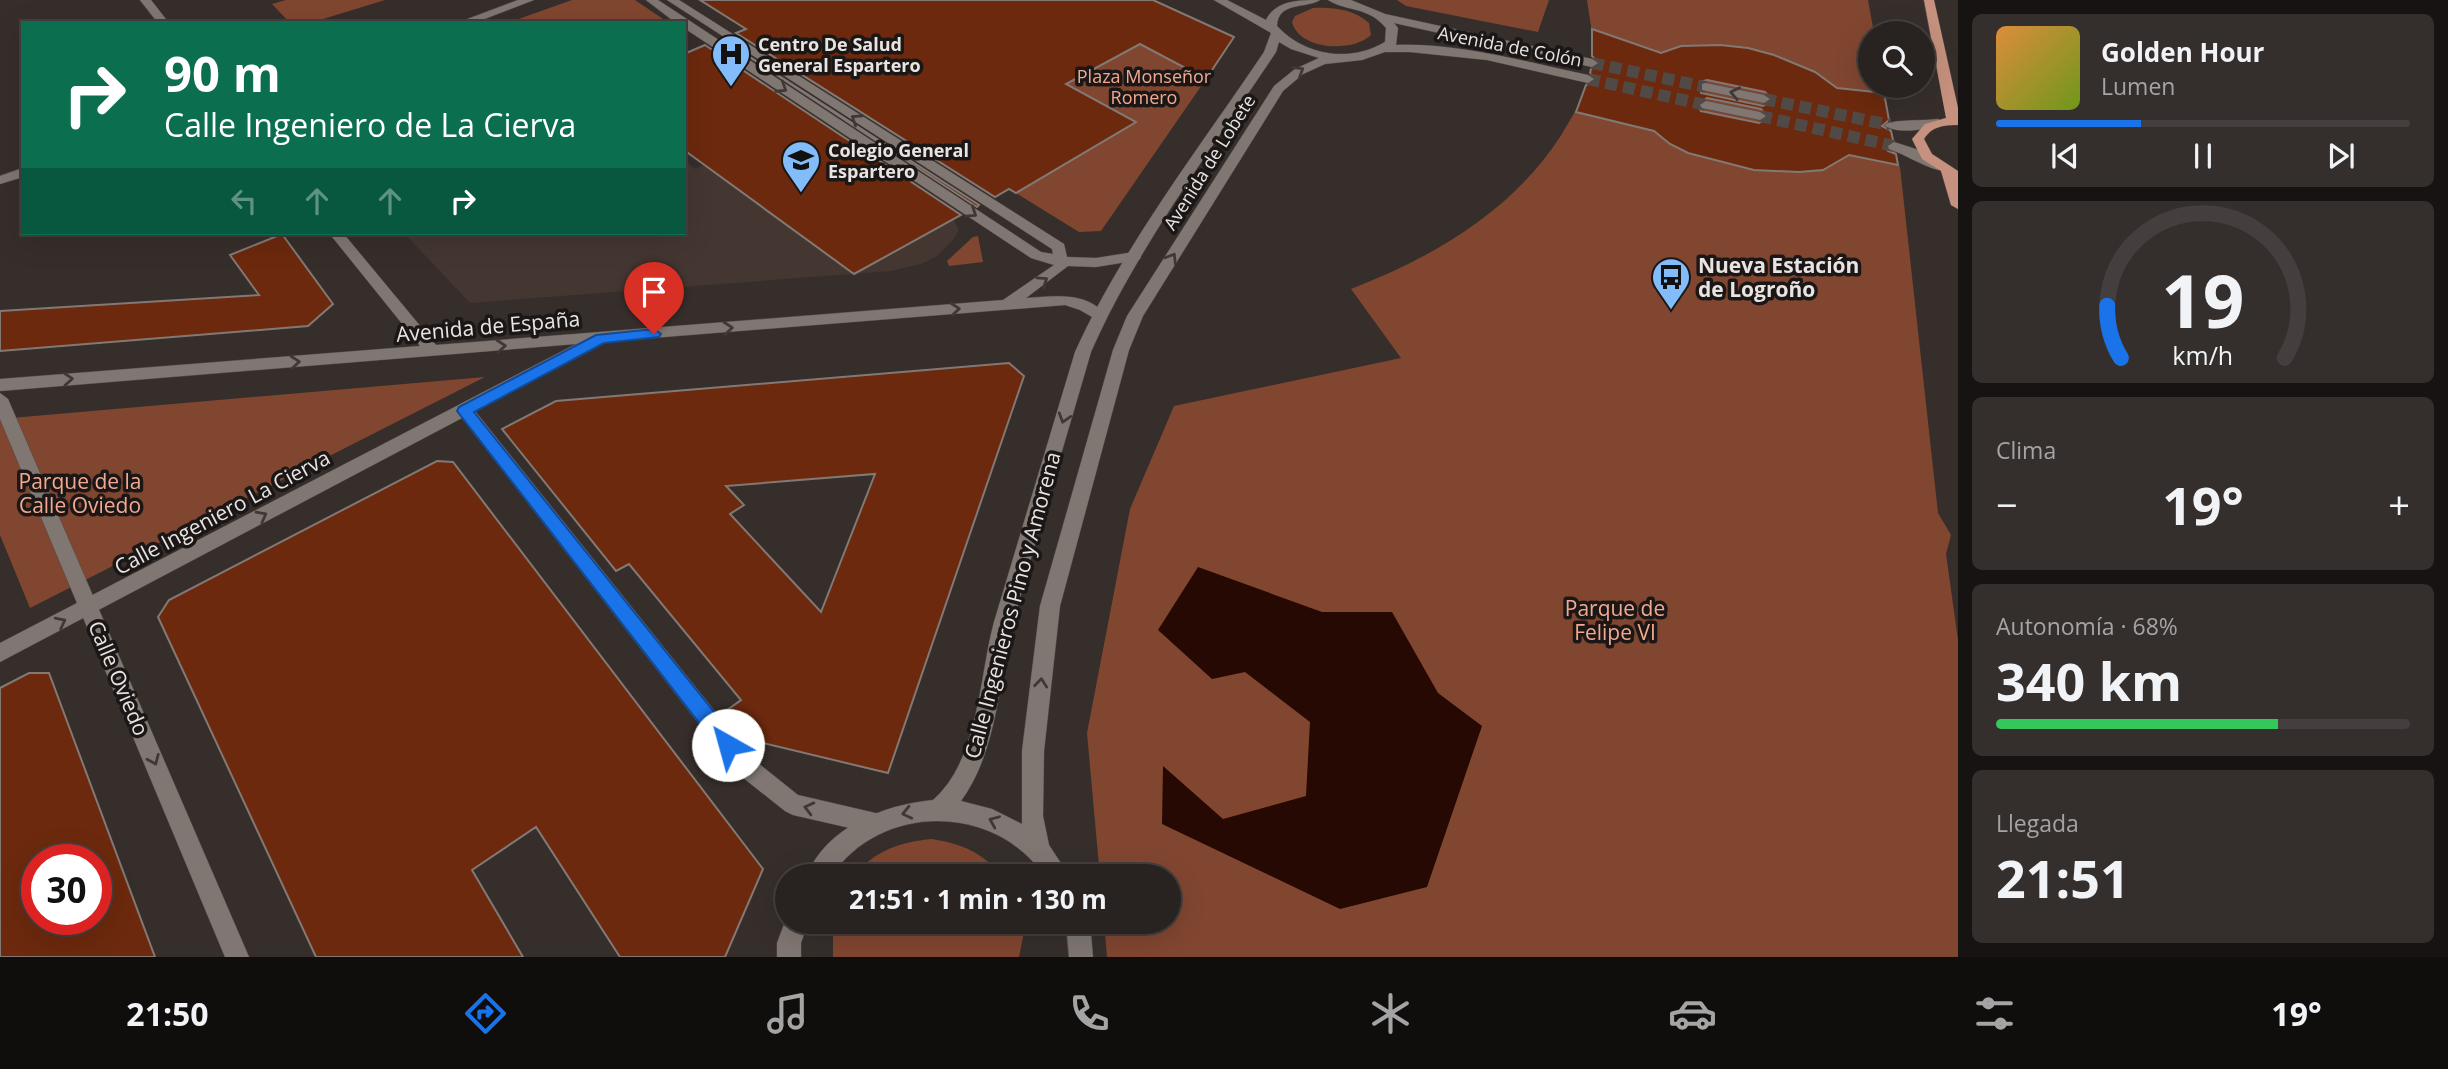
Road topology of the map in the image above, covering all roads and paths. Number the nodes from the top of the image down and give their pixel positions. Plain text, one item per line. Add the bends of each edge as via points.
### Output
1 (145, 0) edge
2 (651, 0) edge
3 (672, 0) edge
4 (1220, 0) edge
5 (1315, 0) edge
6 (1333, 0) edge
7 (1929, 0) edge
8 (524, 1) edge
9 (1274, 1) edge
10 (1303, 1) edge
11 (1366, 4) edge
12 (1382, 17) junction
13 (162, 21) edge
14 (468, 21) edge
15 (681, 21) edge
16 (686, 24) edge
17 (1273, 31) junction
18 (1384, 49) junction
19 (1339, 57) junction
20 (1592, 64) tunnel mouth
21 (1588, 79) tunnel mouth
22 (1706, 87) tunnel mouth
23 (1764, 99) tunnel mouth
24 (1706, 105) tunnel mouth
25 (1760, 117) tunnel mouth
26 (1949, 122) edge
27 (1890, 125) tunnel mouth
28 (1894, 146) tunnel mouth
29 (1948, 172) edge
30 (21, 173) edge
31 (0, 180) edge
32 (1957, 197) edge
33 (338, 235) edge
34 (1134, 257) junction
35 (1063, 263) junction
36 (1006, 304) junction
37 (1099, 316) junction
38 (1135, 316) joint
39 (601, 338) junction
40 (433, 352) junction
41 (0, 385) edge
42 (0, 399) edge
43 (465, 411) junction
44 (89, 607) junction
45 (0, 653) edge
46 (940, 808) junction
47 (876, 823) junction
48 (1040, 851) junction
49 (826, 864) edge
50 (1050, 864) edge
51 (792, 934) edge
52 (1078, 934) edge
53 (237, 957) edge
54 (789, 957) edge
55 (1080, 957) edge

1 - 13 street
2 - 15 street
35 -> 3 street via 1059,247
4 - 17 street
5 - 10 street
6 - 11 street, Avenida de Colón
7 - 26 main road via 1952,109
8 - 14 street
9 - 10 street
10 - 17 street, Avenida de Lobete via 1280,8 1272,16
11 - 12 street, Avenida de Colón
12 - 18 street via 1393,35
12 - 20 street, Avenida de Colón
16 -> 35 street via 1036,255
17 - 19 street via 1301,49
17 - 34 street, Avenida de Lobete via 1263,62
18 - 19 street, Avenida de Colón
18 - 21 street, Avenida de Colón via 1447,50
38 -> 19 street, Avenida de Lobete via 1278,89 1294,72
23 -> 22 street
24 - 25 street
26 - 27 street
26 - 29 main road via 1928,126 1918,139 1927,156
28 - 29 street
29 - 32 main road
30 - 31 street
33 - 40 street
34 - 35 street via 1103,264
34 - 37 street, Avenida de Lobete
36 -> 35 street
36 - 37 street, Avenida de España via 1065,300
39 -> 36 street, Avenida de España
37 -> 46 street, Calle Ingenieros Pino y Amorena via 1083,352 1023,554 976,749 964,779
48 -> 38 street, Calle Ingenieros Pino y Amorena via 1032,817 1033,751 1050,606 1097,430
40 -> 39 street, Avenida de España
39 - 43 street, Calle Ingeniero La Cierva
41 -> 40 street, Avenida de España
42 - 44 street, Calle Oviedo
44 -> 43 street, Calle Ingeniero La Cierva
47 -> 43 street via 793,804 745,766
45 -> 44 street, Calle Ingeniero La Cierva
44 -> 53 street, Calle Oviedo
46 -> 47 street, Calle Ingenieros Pino y Amorena via 907,812
48 -> 46 street, Calle Ingenieros Pino y Amorena via 1010,828 976,814
47 - 49 street, Calle Ingenieros Pino y Amorena via 835,852
48 - 50 street, Calle Ingenieros Pino y Amorena
51 - 54 street
52 - 55 street

